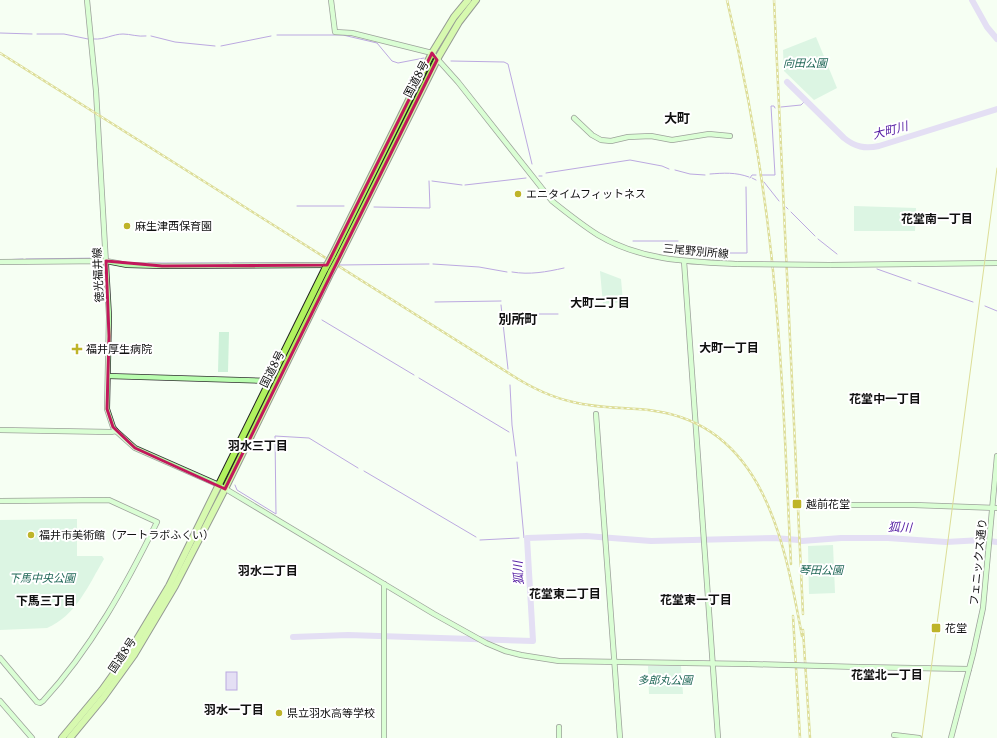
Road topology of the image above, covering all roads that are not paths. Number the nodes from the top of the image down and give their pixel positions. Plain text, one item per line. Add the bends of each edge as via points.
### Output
1 (87, 0) edge
2 (331, 0) edge
3 (468, 0) edge
4 (476, 0) edge
5 (432, 53) junction
6 (437, 60) junction
7 (574, 118) dead end
8 (730, 136) dead end
9 (335, 257) junction
10 (106, 260) junction
11 (684, 261) junction
12 (0, 262) edge
13 (997, 263) edge
14 (328, 269) junction
15 (108, 376) junction
16 (271, 381) junction
17 (596, 414) dead end
18 (0, 430) edge
19 (116, 431) junction
20 (997, 456) edge
21 (219, 485) junction
22 (225, 489) junction
23 (0, 501) edge
24 (820, 505) dead end
25 (994, 508) edge
26 (384, 584) junction
27 (0, 658) edge
28 (614, 662) junction
29 (713, 664) junction
30 (969, 669) junction
31 (0, 701) edge
32 (559, 727) dead end
33 (894, 735) dead end
34 (32, 738) edge
35 (62, 738) edge
36 (70, 738) edge
37 (384, 738) edge
38 (560, 738) edge
39 (620, 738) edge
40 (718, 738) edge
41 (919, 738) edge
42 (951, 738) edge

1 - 10 street, 徳光福井線 via 96,91
2 - 5 street via 335,32 352,33
3 - 5 highway, 国道8号 via 454,16
4 - 6 highway, 国道8号 via 459,22
5 - 6 street, 三尾野別所線
5 - 9 highway, 国道8号
6 - 9 highway, 国道8号
6 - 11 street, 三尾野別所線 via 445,66 552,201 571,217 599,236 620,246 664,259
7 - 8 street via 592,135 602,140 651,136 672,140 709,134
9 - 14 highway, 国道8号, bridge
10 - 12 street
10 - 14 street via 127,265
10 - 15 street, 徳光福井線
11 - 13 street, 三尾野別所線, bridge via 830,265
11 - 29 street
14 - 16 highway, 国道8号
14 - 22 highway, 国道8号
15 - 16 street
15 - 19 street, 徳光福井線 via 107,409
16 - 21 highway, 国道8号
17 - 28 street
18 - 19 street
19 - 21 street, 徳光福井線 via 135,448
20 - 25 street, フェニックス通り
21 - 22 street, 徳光福井線
21 - 35 highway, 国道8号 via 169,586 150,618 102,690
22 - 26 street, 徳光福井線
22 - 36 highway, 国道8号 via 175,586 134,655
23 - 27 street via 109,500 157,522 136,566 99,627 43,701 37,702
24 - 25 street
25 - 30 street, フェニックス通り via 982,614
26 - 28 street, 徳光福井線 via 464,631 506,651 548,660
26 - 37 street
28 - 29 street, 徳光福井線
28 - 39 street
29 - 30 street, 徳光福井線, bridge
29 - 40 street
30 - 42 street, フェニックス通り
31 - 34 street
32 - 38 street
33 - 41 street

